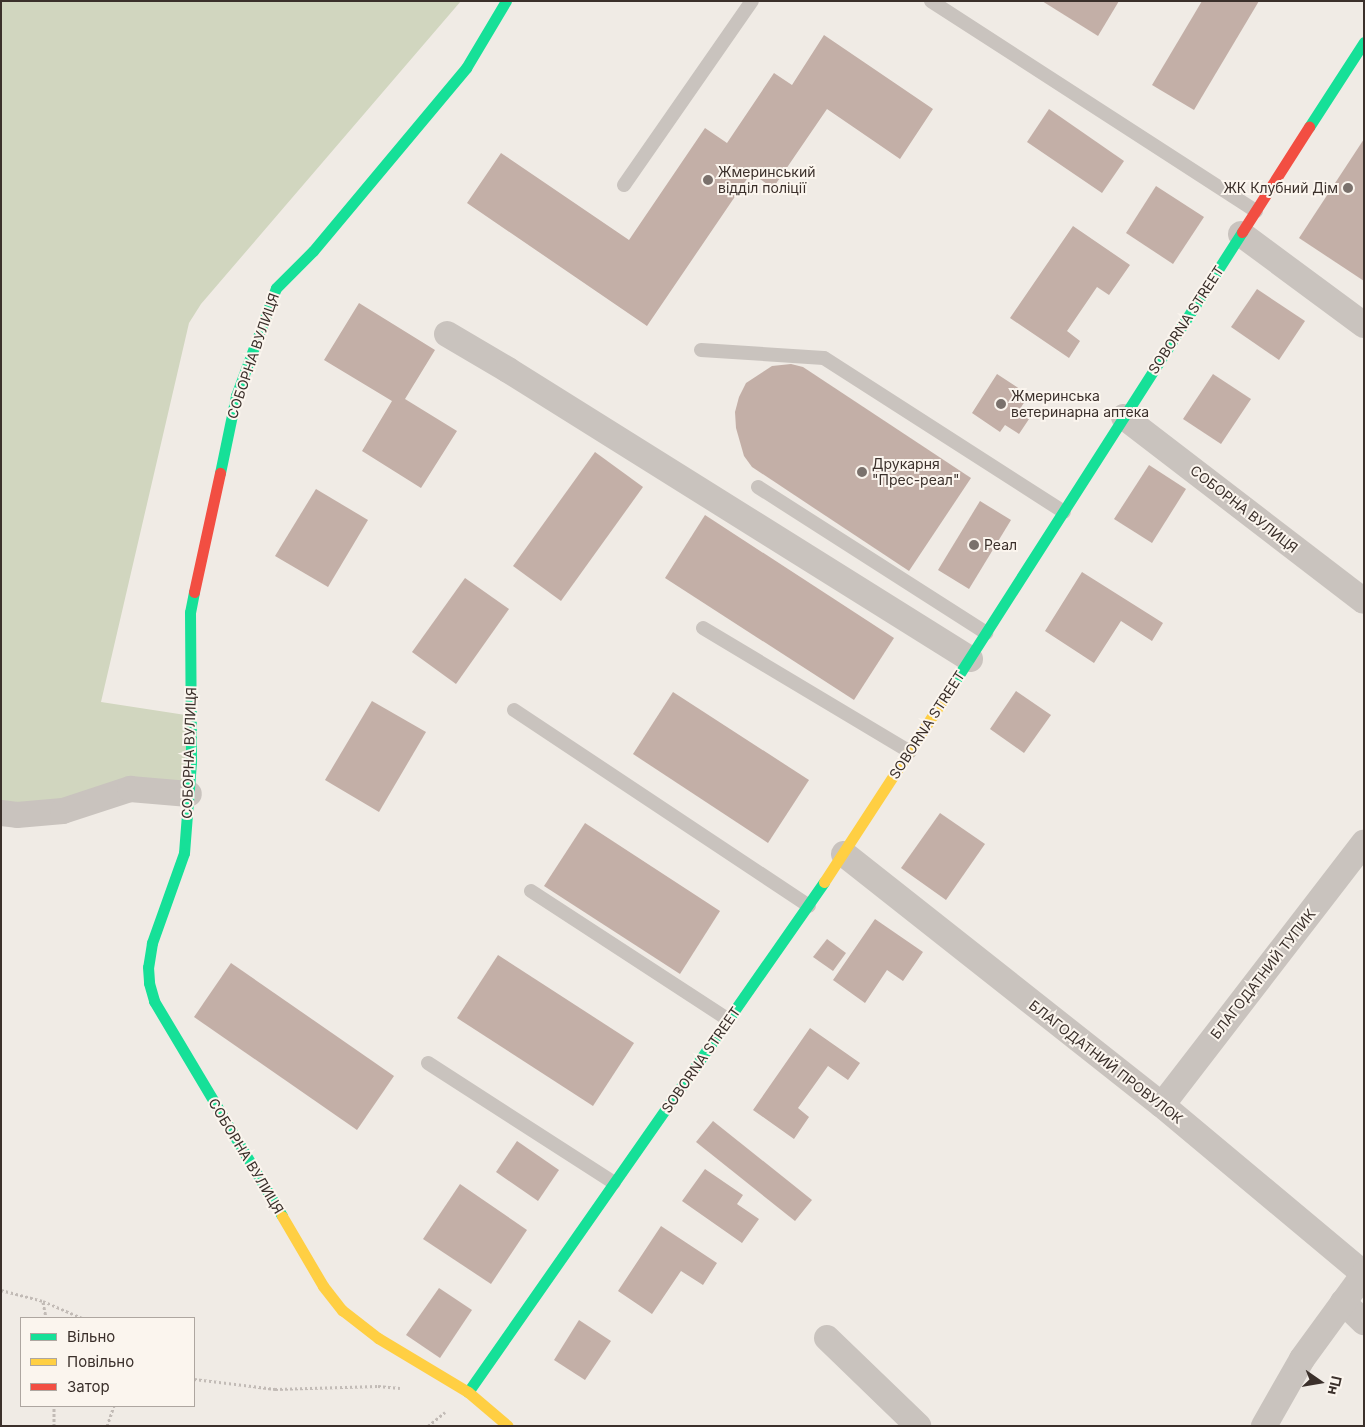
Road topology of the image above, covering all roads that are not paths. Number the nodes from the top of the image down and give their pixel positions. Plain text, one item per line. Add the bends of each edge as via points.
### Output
1 (506, 1) edge
2 (752, 1) edge
3 (931, 1) edge
4 (1364, 42) edge
5 (624, 185) dead end
6 (1256, 211) junction
7 (1241, 234) junction
8 (1364, 325) edge
9 (447, 334) dead end
10 (701, 350) dead end
11 (1124, 417) junction
12 (758, 487) dead end
13 (1064, 512) junction
14 (1364, 601) edge
15 (703, 628) dead end
16 (986, 633) junction
17 (970, 659) junction
18 (514, 710) dead end
19 (910, 752) junction
20 (189, 794) junction
21 (1, 813) edge
22 (1364, 843) edge
23 (844, 854) junction
24 (531, 891) dead end
25 (809, 906) junction
26 (729, 1020) junction
27 (428, 1063) dead end
28 (1162, 1105) junction
29 (614, 1184) junction
30 (1364, 1274) edge
31 (1343, 1302) junction
32 (1364, 1322) edge
33 (827, 1338) dead end
34 (468, 1392) junction
35 (508, 1426) edge
36 (918, 1426) edge
37 (1264, 1426) edge

1 - 20 street, СОБОРНА ВУЛИЦЯ via 466,68 313,251 276,288 236,396 190,612
2 - 5 lane
3 - 6 lane
4 - 6 street, SOBORNA STREET
6 - 7 street, SOBORNA STREET
7 - 8 street
7 - 11 street, SOBORNA STREET
9 - 17 street
10 - 13 lane via 824,358
11 - 13 street, SOBORNA STREET
11 - 14 street, СОБОРНА ВУЛИЦЯ
12 - 16 lane
13 - 16 street, SOBORNA STREET
15 - 19 lane
16 - 17 street, SOBORNA STREET
17 - 19 street, SOBORNA STREET
18 - 25 lane
19 - 23 street, SOBORNA STREET
20 - 21 street via 130,789 62,811 17,815
20 - 34 street, СОБОРНА ВУЛИЦЯ via 184,853 152,943 148,966 154,1001 323,1286 342,1310 378,1338
22 - 28 street, БЛАГОДАТНИЙ ТУПИК
23 - 25 street, SOBORNA STREET
23 - 28 street, БЛАГОДАТНИЙ ПРОВУЛОК
24 - 26 lane
25 - 26 street, SOBORNA STREET
26 - 29 street, SOBORNA STREET
27 - 29 lane
28 - 30 street, БЛАГОДАТНИЙ ПРОВУЛОК
29 - 34 street, SOBORNA STREET
30 - 31 street
31 - 32 street
31 - 37 street via 1302,1359
33 - 36 street
34 - 35 street, СОБОРНА ВУЛИЦЯ

